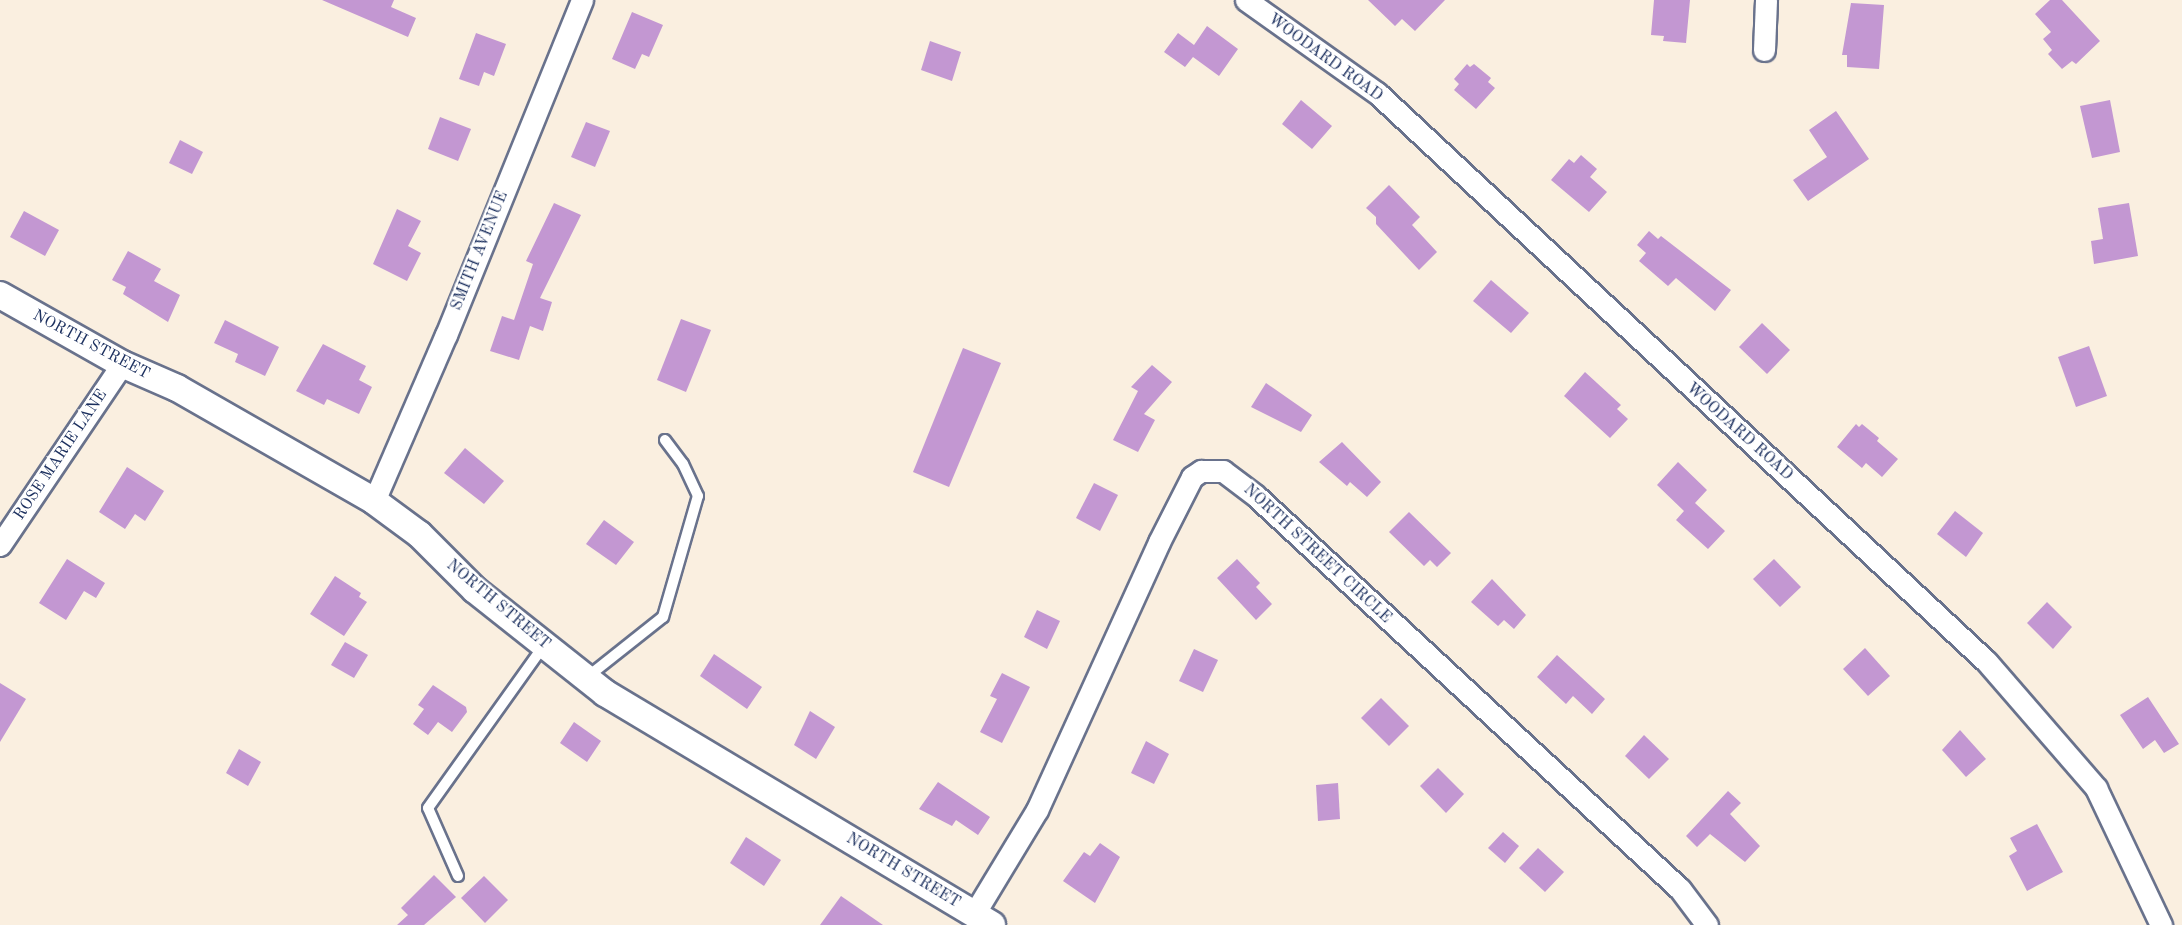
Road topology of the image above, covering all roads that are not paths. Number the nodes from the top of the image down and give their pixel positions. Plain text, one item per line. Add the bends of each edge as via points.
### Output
1 (1245, 0) edge
2 (1766, 0) edge
3 (578, 1) edge
4 (1764, 50) dead end
5 (0, 295) edge
6 (122, 364) junction
7 (665, 440) dead end
8 (374, 501) junction
9 (0, 545) edge
10 (545, 643) junction
11 (586, 678) junction
12 (458, 876) dead end
13 (983, 919) edge
14 (1707, 925) edge
15 (2161, 925) edge

1 - 15 street, WOODARD ROAD via 1377,93 1987,662 2096,788
2 - 4 street
3 - 8 street, SMITH AVENUE via 446,335
5 - 6 street, NORTH STREET
6 - 8 street, NORTH STREET via 177,388
6 - 9 street, ROSE MARIE LANE
7 - 11 lane via 683,464 698,496 663,617
8 - 10 street, NORTH STREET via 419,534 475,590
10 - 11 street, NORTH STREET
10 - 12 lane via 428,808
11 - 13 street, NORTH STREET
13 - 14 street, NORTH STREET CIRCLE via 1192,477 1201,471 1223,471 1257,496 1680,889

